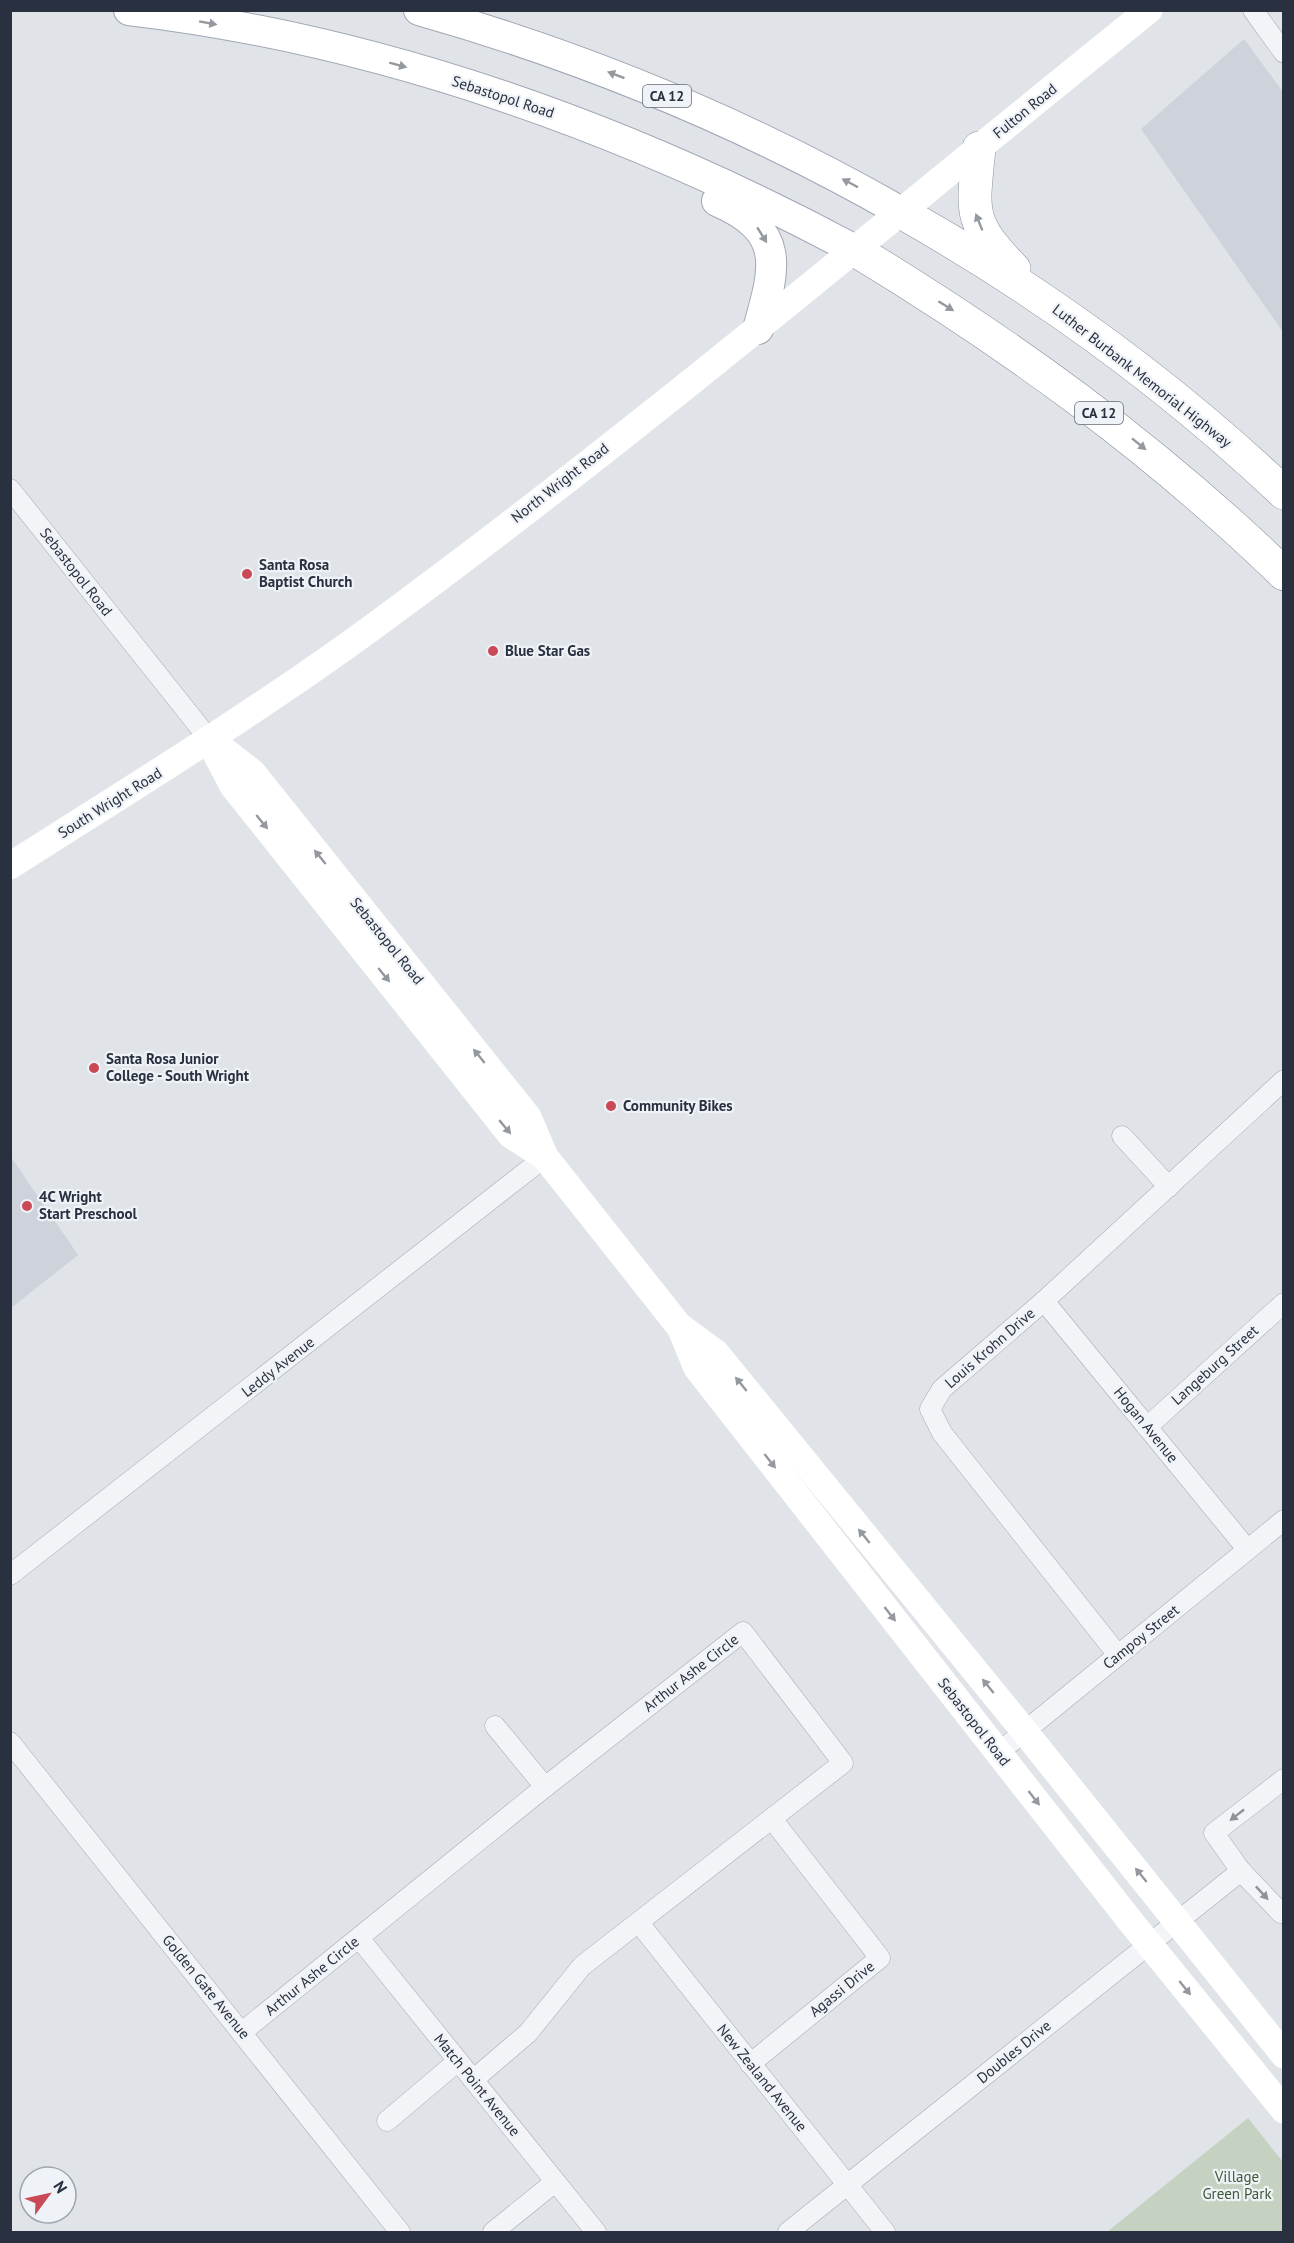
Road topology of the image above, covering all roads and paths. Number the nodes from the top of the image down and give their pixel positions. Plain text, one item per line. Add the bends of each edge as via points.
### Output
1 (129, 10) edge
2 (419, 10) edge
3 (1149, 10) edge
4 (1253, 10) edge
5 (1284, 53) edge
6 (551, 112) junction
7 (980, 148) junction
8 (901, 212) junction
9 (855, 250) junction
10 (1042, 299) junction
11 (758, 329) junction
12 (10, 489) edge
13 (1284, 493) edge
14 (1284, 573) edge
15 (209, 739) junction
16 (10, 866) edge
17 (1284, 1080) edge
18 (1122, 1136) dead end
19 (545, 1157) junction
20 (1169, 1187) junction
21 (1044, 1301) junction
22 (1284, 1303) edge
23 (679, 1326) junction
24 (1147, 1427) junction
25 (1284, 1520) edge
26 (1247, 1549) junction
27 (10, 1575) edge
28 (1118, 1656) junction
29 (495, 1726) dead end
30 (1025, 1732) junction
31 (10, 1742) edge
32 (998, 1753) junction
33 (1284, 1779) edge
34 (545, 1787) junction
35 (772, 1819) junction
36 (1241, 1871) junction
37 (1284, 1911) edge
38 (1178, 1920) junction
39 (639, 1923) junction
40 (359, 1938) junction
41 (1148, 1943) junction
42 (242, 2032) junction
43 (1284, 2055) edge
44 (458, 2061) junction
45 (750, 2064) junction
46 (474, 2080) junction
47 (1284, 2110) edge
48 (387, 2121) dead end
49 (555, 2182) junction
50 (848, 2186) junction
51 (400, 2232) edge
52 (493, 2232) edge
53 (596, 2232) edge
54 (788, 2232) edge
55 (885, 2232) edge

1 -> 6 main road, Sebastopol Road / CA 12 via 322,45
8 -> 2 main road, CA 12 via 779,147 673,98 553,52
3 - 7 main road, Fulton Road
4 - 5 street
6 - 9 main road, Sebastopol Road / CA 12 via 679,164
6 -> 11 main road via 618,158 741,212 756,225 766,240 772,264
7 - 8 main road, Fulton Road
10 -> 7 highway via 994,248 978,221 974,206
8 - 9 main road, North Wright Road
8 - 10 highway, Luther Burbank Memorial Highway / CA 12
9 - 11 main road, North Wright Road
9 -> 14 highway, CA 12 via 946,305 1077,396 1166,466
10 - 13 highway, Luther Burbank Memorial Highway / CA 12 via 1136,368
11 - 15 main road, North Wright Road via 381,621
12 - 15 street, Sebastopol Road
15 - 16 main road, South Wright Road
15 - 19 main road, Sebastopol Road via 233,786 511,1135
17 - 20 street, Louis Krohn Drive
18 - 20 street
19 - 23 main road, Sebastopol Road
19 - 27 street, Leddy Avenue
20 - 21 street, Louis Krohn Drive
21 - 24 street, Hogan Avenue
21 - 28 street, Louis Krohn Drive via 942,1389 930,1409 942,1433
22 - 24 street, Langeburg Street
30 -> 23 main road, Sebastopol Road via 716,1353
23 -> 32 main road, Sebastopol Road via 697,1368
24 - 26 street, Hogan Avenue
25 - 26 street, Campoy Street
26 - 28 street, Campoy Street
28 - 30 street, Campoy Street
29 - 34 street
30 - 32 street, Campoy Street
38 -> 30 main road, Sebastopol Road
31 - 42 street, Golden Gate Avenue
32 -> 41 main road, Sebastopol Road
33 -> 36 street via 1214,1833
34 - 35 street, Arthur Ashe Circle via 743,1632 843,1763
34 - 40 street, Arthur Ashe Circle
35 - 39 street, Arthur Ashe Circle
35 - 45 street, Agassi Drive via 880,1958
36 -> 37 street via 1281,1913
36 - 38 street, Doubles Drive
38 - 41 street, Doubles Drive
38 - 43 main road, Sebastopol Road
39 - 45 street, New Zealand Avenue
39 - 46 street, Arthur Ashe Circle via 582,1966 528,2033
40 - 42 street, Arthur Ashe Circle
40 - 44 street, Match Point Avenue
41 -> 47 main road, Sebastopol Road
41 - 50 street, Doubles Drive
42 - 51 street, Golden Gate Avenue
44 - 46 street, Match Point Avenue
44 - 48 street
45 - 50 street, New Zealand Avenue
46 - 49 street, Match Point Avenue
49 - 52 street
49 - 53 street, Match Point Avenue
50 - 54 street, Doubles Drive
50 - 55 street, New Zealand Avenue

